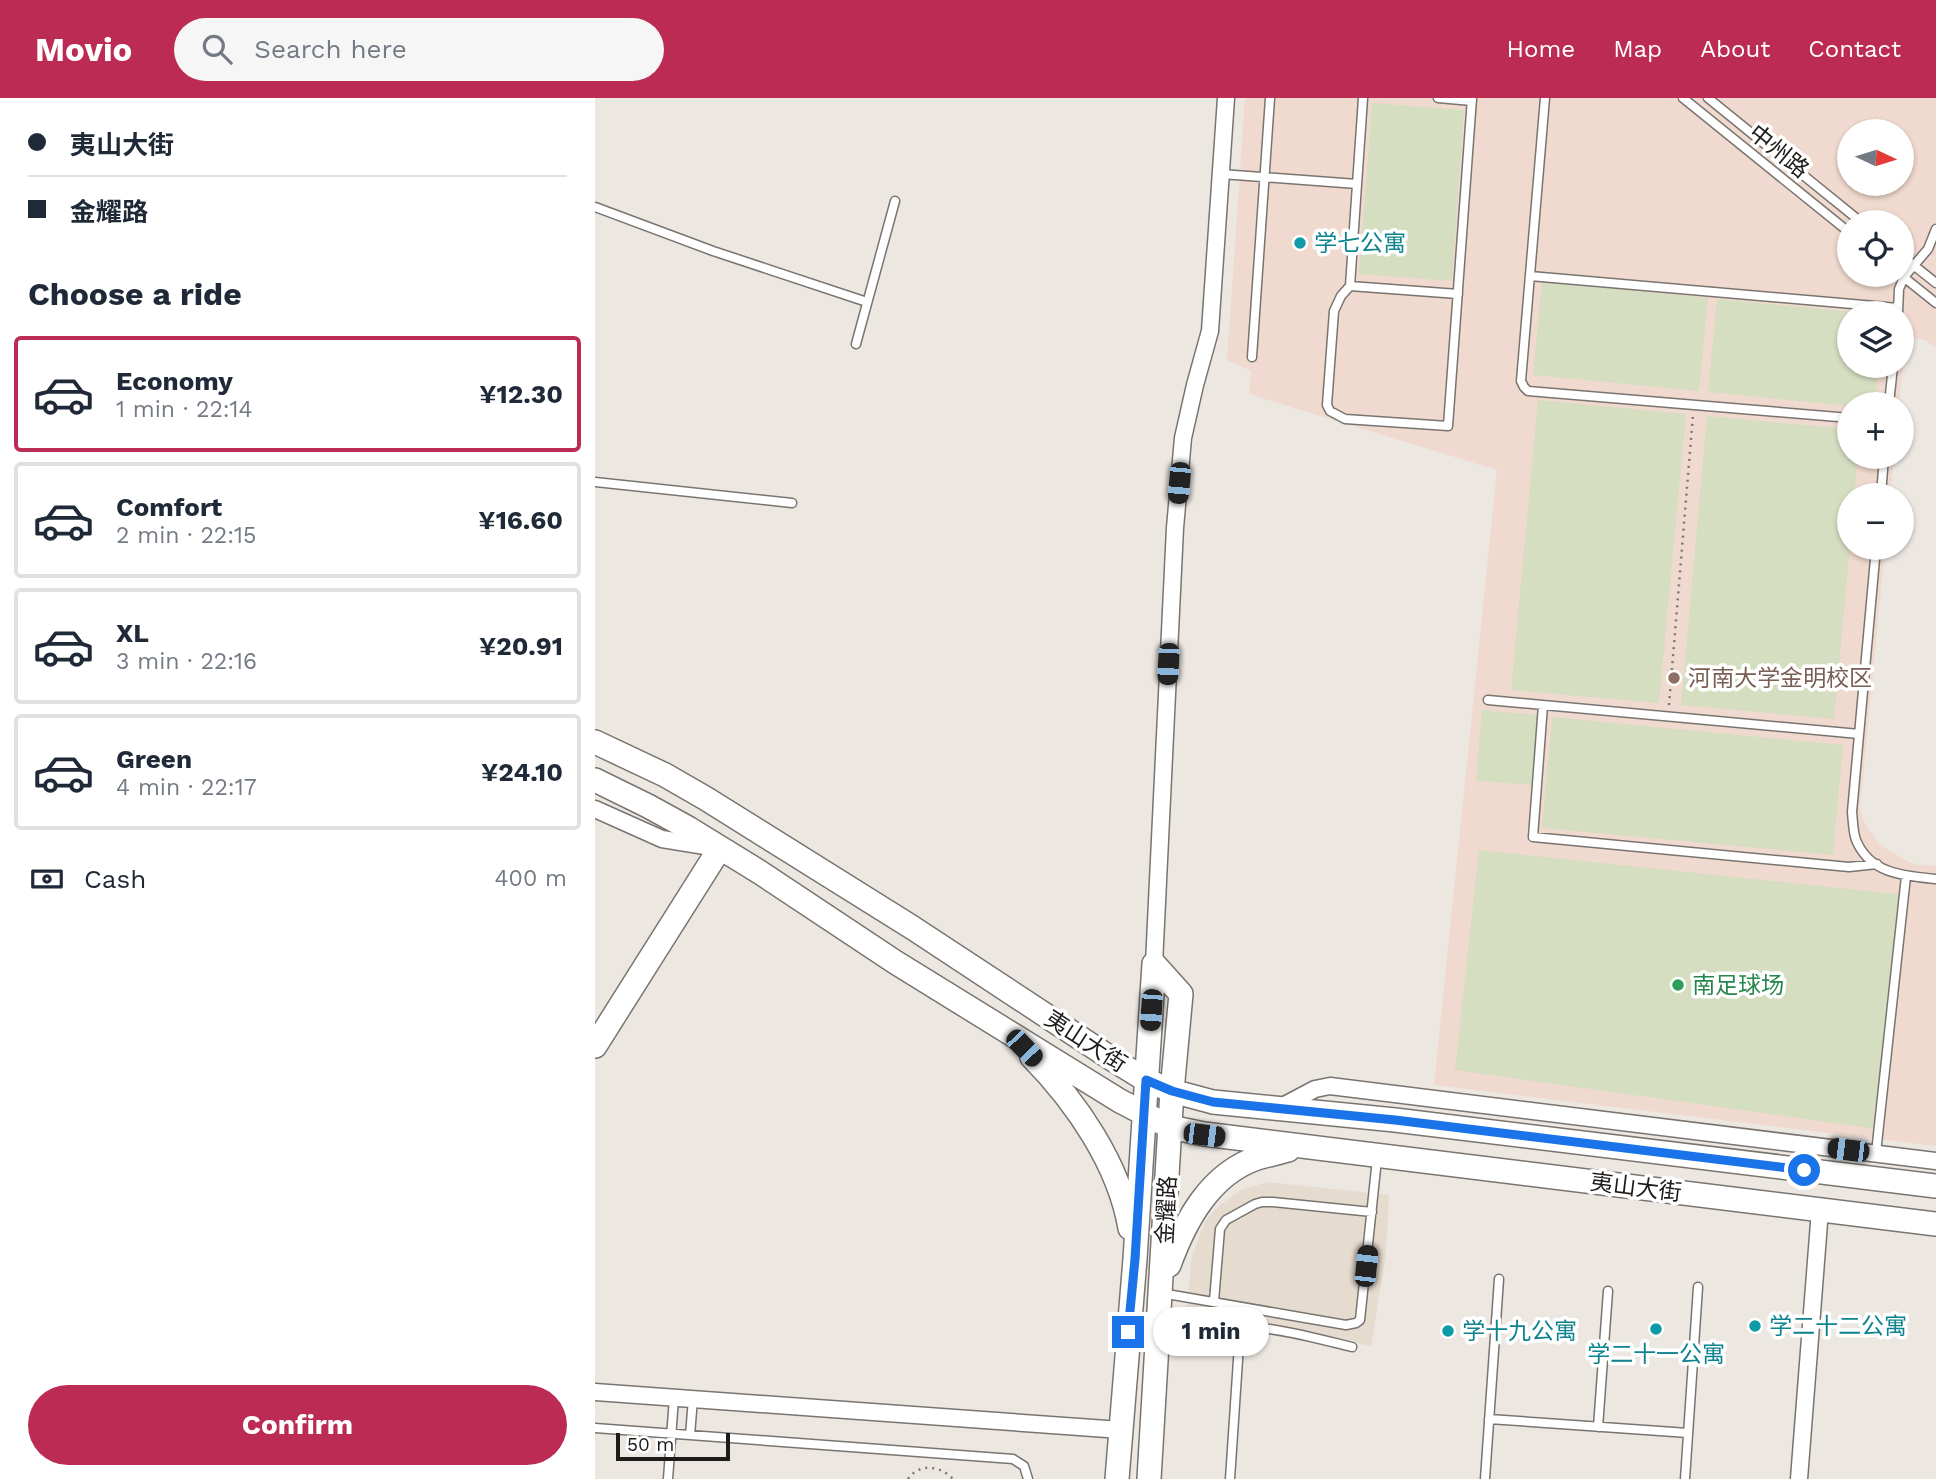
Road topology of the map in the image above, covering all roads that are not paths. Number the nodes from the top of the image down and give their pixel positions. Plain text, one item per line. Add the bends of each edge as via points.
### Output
1 (1226, 98) edge
2 (1270, 98) edge
3 (1363, 98) edge
4 (1438, 98) edge
5 (1545, 98) edge
6 (1683, 98) edge
7 (1708, 98) edge
8 (1472, 99) edge
9 (1221, 174) junction
10 (1265, 177) junction
11 (1357, 184) junction
12 (895, 201) dead end
13 (595, 207) edge
14 (1846, 210) edge
15 (1837, 222) edge
16 (1936, 229) edge
17 (1915, 266) joint
18 (1530, 276) junction
19 (1936, 283) edge
20 (1914, 285) edge
21 (1350, 286) junction
22 (1458, 294) junction
23 (867, 302) junction
24 (1936, 303) edge
25 (1837, 305) edge
26 (856, 344) dead end
27 (1252, 358) dead end
28 (1837, 417) edge
29 (595, 482) edge
30 (792, 502) dead end
31 (1875, 560) edge
32 (1488, 700) dead end
33 (1543, 705) junction
34 (1859, 734) junction
35 (595, 742) edge
36 (595, 780) edge
37 (595, 809) edge
38 (720, 848) junction
39 (1877, 864) junction
40 (1906, 876) junction
41 (1936, 879) edge
42 (1154, 964) junction
43 (1008, 1032) junction
44 (595, 1046) edge
45 (1146, 1080) junction
46 (1172, 1091) junction
47 (1278, 1108) junction
48 (1143, 1114) junction
49 (1170, 1128) junction
50 (1301, 1146) junction
51 (1875, 1153) junction
52 (1378, 1156) junction
53 (1936, 1161) edge
54 (1936, 1186) edge
55 (1820, 1210) junction
56 (1372, 1212) junction
57 (1936, 1224) edge
58 (1135, 1259) junction
59 (1499, 1279) dead end
60 (1698, 1287) dead end
61 (1162, 1289) junction
62 (1608, 1292) dead end
63 (1215, 1301) junction
64 (1352, 1347) dead end
65 (595, 1392) edge
66 (674, 1398) junction
67 (693, 1399) junction
68 (1489, 1419) junction
69 (595, 1427) edge
70 (1598, 1427) junction
71 (1121, 1430) junction
72 (671, 1433) junction
73 (1688, 1433) junction
74 (690, 1435) junction
75 (668, 1479) edge
76 (1028, 1479) edge
77 (1117, 1479) edge
78 (1149, 1479) edge
79 (1230, 1479) edge
80 (1485, 1479) edge
81 (1685, 1479) edge
82 (1799, 1479) edge

1 - 9 street
2 - 10 lane
3 - 11 lane
4 - 8 lane
5 - 18 lane
6 - 15 lane, 中州路
7 - 14 lane, 中州路
8 - 22 lane
9 - 10 lane
9 - 42 street via 1210,331 1183,438 1174,528
10 - 11 lane
10 - 27 lane
11 - 21 lane
12 - 23 lane
13 - 23 lane
16 - 17 lane
17 - 19 lane
18 - 25 lane
18 - 28 lane via 1521,381 1528,391
20 - 24 lane
21 - 22 lane
21 - 22 lane via 1334,311 1330,411 1345,419 1422,425 1448,426
23 - 26 lane
29 - 30 lane
31 - 34 lane
32 - 33 lane
33 - 34 lane
33 - 39 lane via 1533,837 1849,867
34 - 39 lane via 1852,812 1855,838
35 - 45 main road, 夷山大街 via 665,775 769,837
36 - 38 main road, 夷山大街
37 - 38 street via 662,839
38 - 43 main road, 夷山大街
38 - 44 main road
39 - 40 lane
40 - 41 lane
40 - 51 lane
42 - 45 main road, 金耀路
42 - 46 main road, 金耀路 via 1181,994
43 - 48 main road, 夷山大街
43 - 58 main road via 1055,1081 1106,1158 1129,1222
45 - 46 main road, 夷山大街
45 - 48 main road, 金耀路
46 - 47 main road, 夷山大街 via 1213,1102
46 - 49 main road, 金耀路
47 - 51 street via 1315,1088 1330,1086
47 - 54 main road, 夷山大街
48 - 49 main road, 夷山大街
48 - 58 main road, 金耀路
49 - 50 main road, 夷山大街
49 - 61 main road, 金耀路
50 - 52 main road, 夷山大街
50 - 61 main road via 1255,1159 1212,1187 1190,1216
51 - 53 street
52 - 55 main road, 夷山大街
52 - 56 lane
55 - 57 main road, 夷山大街
55 - 82 street
56 - 63 lane via 1273,1202 1255,1204 1226,1220 1220,1229
56 - 63 lane via 1356,1324
58 - 71 main road, 金耀路
59 - 68 lane
60 - 73 lane
61 - 63 lane
61 - 78 main road, 金耀路
62 - 70 lane
64 - 79 lane via 1271,1330 1240,1330
65 - 66 street
66 - 67 street
66 - 72 lane
67 - 71 street
67 - 74 lane
68 - 70 lane
68 - 80 lane
69 - 72 lane
70 - 73 lane
71 - 77 main road, 金耀路
72 - 74 lane
72 - 75 lane
73 - 81 lane
74 - 76 lane via 1013,1459 1024,1466

